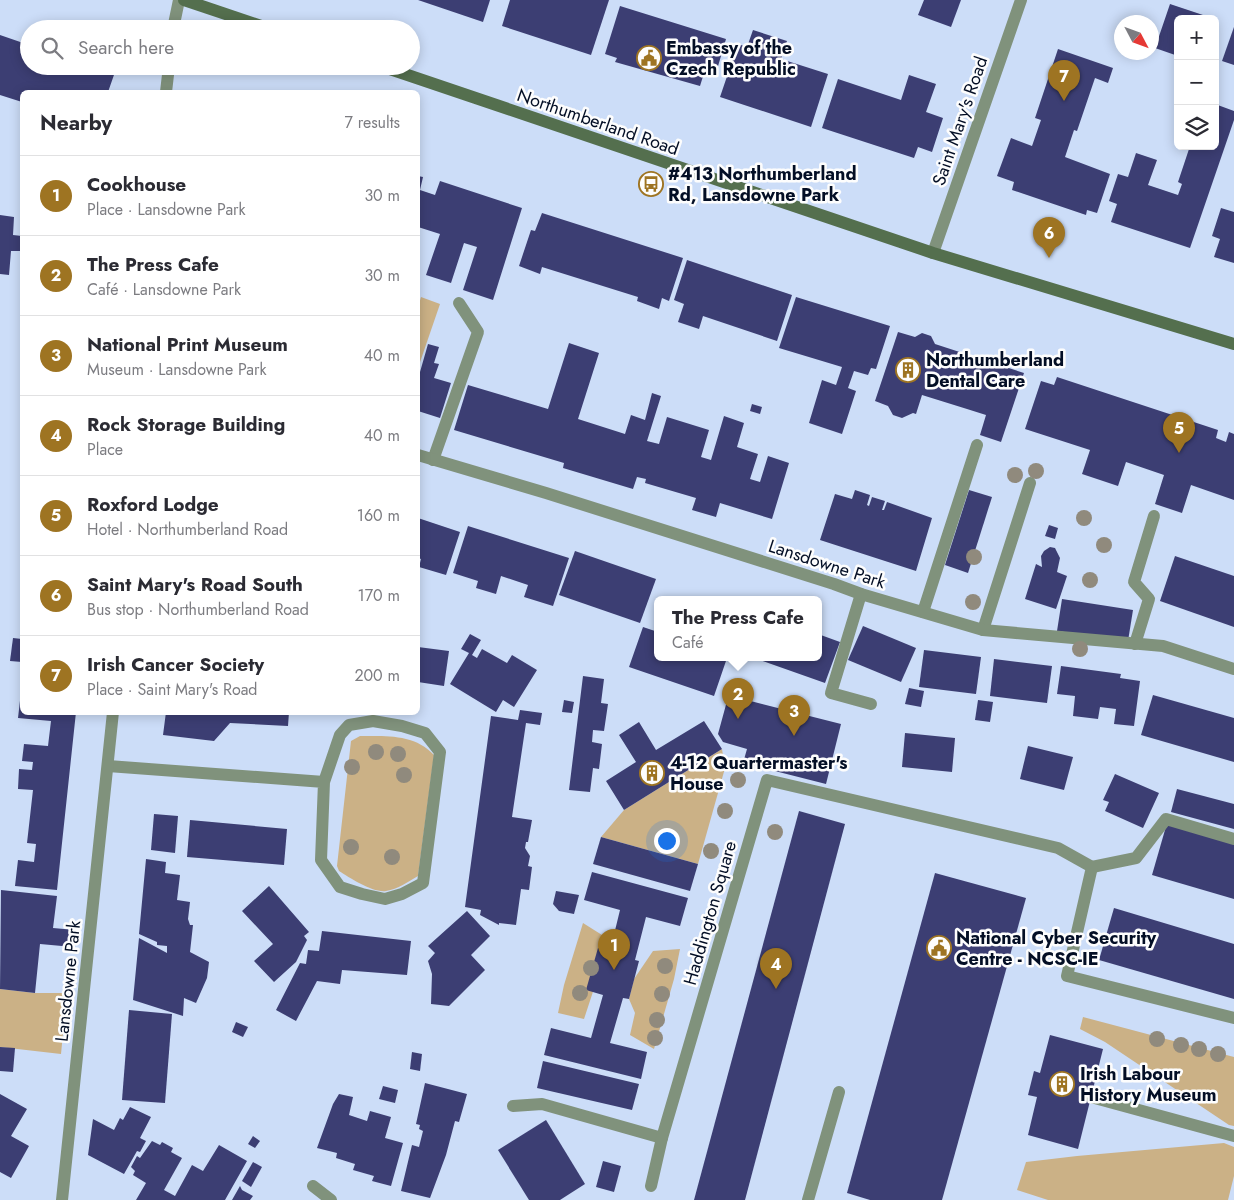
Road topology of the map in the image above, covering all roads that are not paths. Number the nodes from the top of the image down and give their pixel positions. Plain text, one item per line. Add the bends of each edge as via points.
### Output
1 (179, 0) edge
2 (184, 0) edge
3 (1020, 0) edge
4 (175, 20) edge
5 (243, 20) edge
6 (168, 75) edge
7 (407, 75) edge
8 (166, 90) edge
9 (933, 253) junction
10 (459, 302) dead end
11 (1234, 344) edge
12 (977, 445) dead end
13 (420, 456) edge
14 (434, 460) junction
15 (1030, 484) dead end
16 (1154, 516) dead end
17 (861, 594) junction
18 (923, 612) junction
19 (983, 630) junction
20 (1135, 644) junction
21 (1234, 669) edge
22 (871, 704) dead end
23 (113, 715) edge
24 (108, 766) junction
25 (324, 782) junction
26 (1234, 839) edge
27 (1092, 866) junction
28 (1234, 1018) edge
29 (839, 1092) dead end
30 (1091, 1097) dead end
31 (513, 1106) dead end
32 (1234, 1136) edge
33 (662, 1138) junction
34 (313, 1186) dead end
35 (651, 1186) dead end
36 (62, 1200) edge
37 (331, 1200) edge
38 (808, 1200) edge

1 - 4 street
2 - 5 main road
3 - 9 street, Saint Mary's Road
6 - 8 street
7 - 9 main road, Northumberland Road
9 - 11 main road, Northumberland Road
10 - 14 street via 478,332
12 - 18 street
13 - 14 street, Lansdowne Park
14 - 17 street, Lansdowne Park
15 - 19 street
16 - 20 street via 1134,582 1150,599
17 - 18 street, Lansdowne Park
17 - 22 street via 831,693
18 - 19 street, Lansdowne Park
19 - 20 street, Lansdowne Park
20 - 21 street, Lansdowne Park via 1163,646
23 - 24 street, Lansdowne Park
24 - 25 street
24 - 36 street, Lansdowne Park
25 - 25 street via 321,860 340,887 384,899 423,883 440,752 425,733 373,721 349,725 340,735
26 - 27 street via 1166,819 1136,858
27 - 28 street via 1067,976
27 - 33 street, Haddington Square via 1058,848 767,780
29 - 38 street
30 - 32 street
31 - 33 street via 542,1104
33 - 35 street, Haddington Square
34 - 37 street

